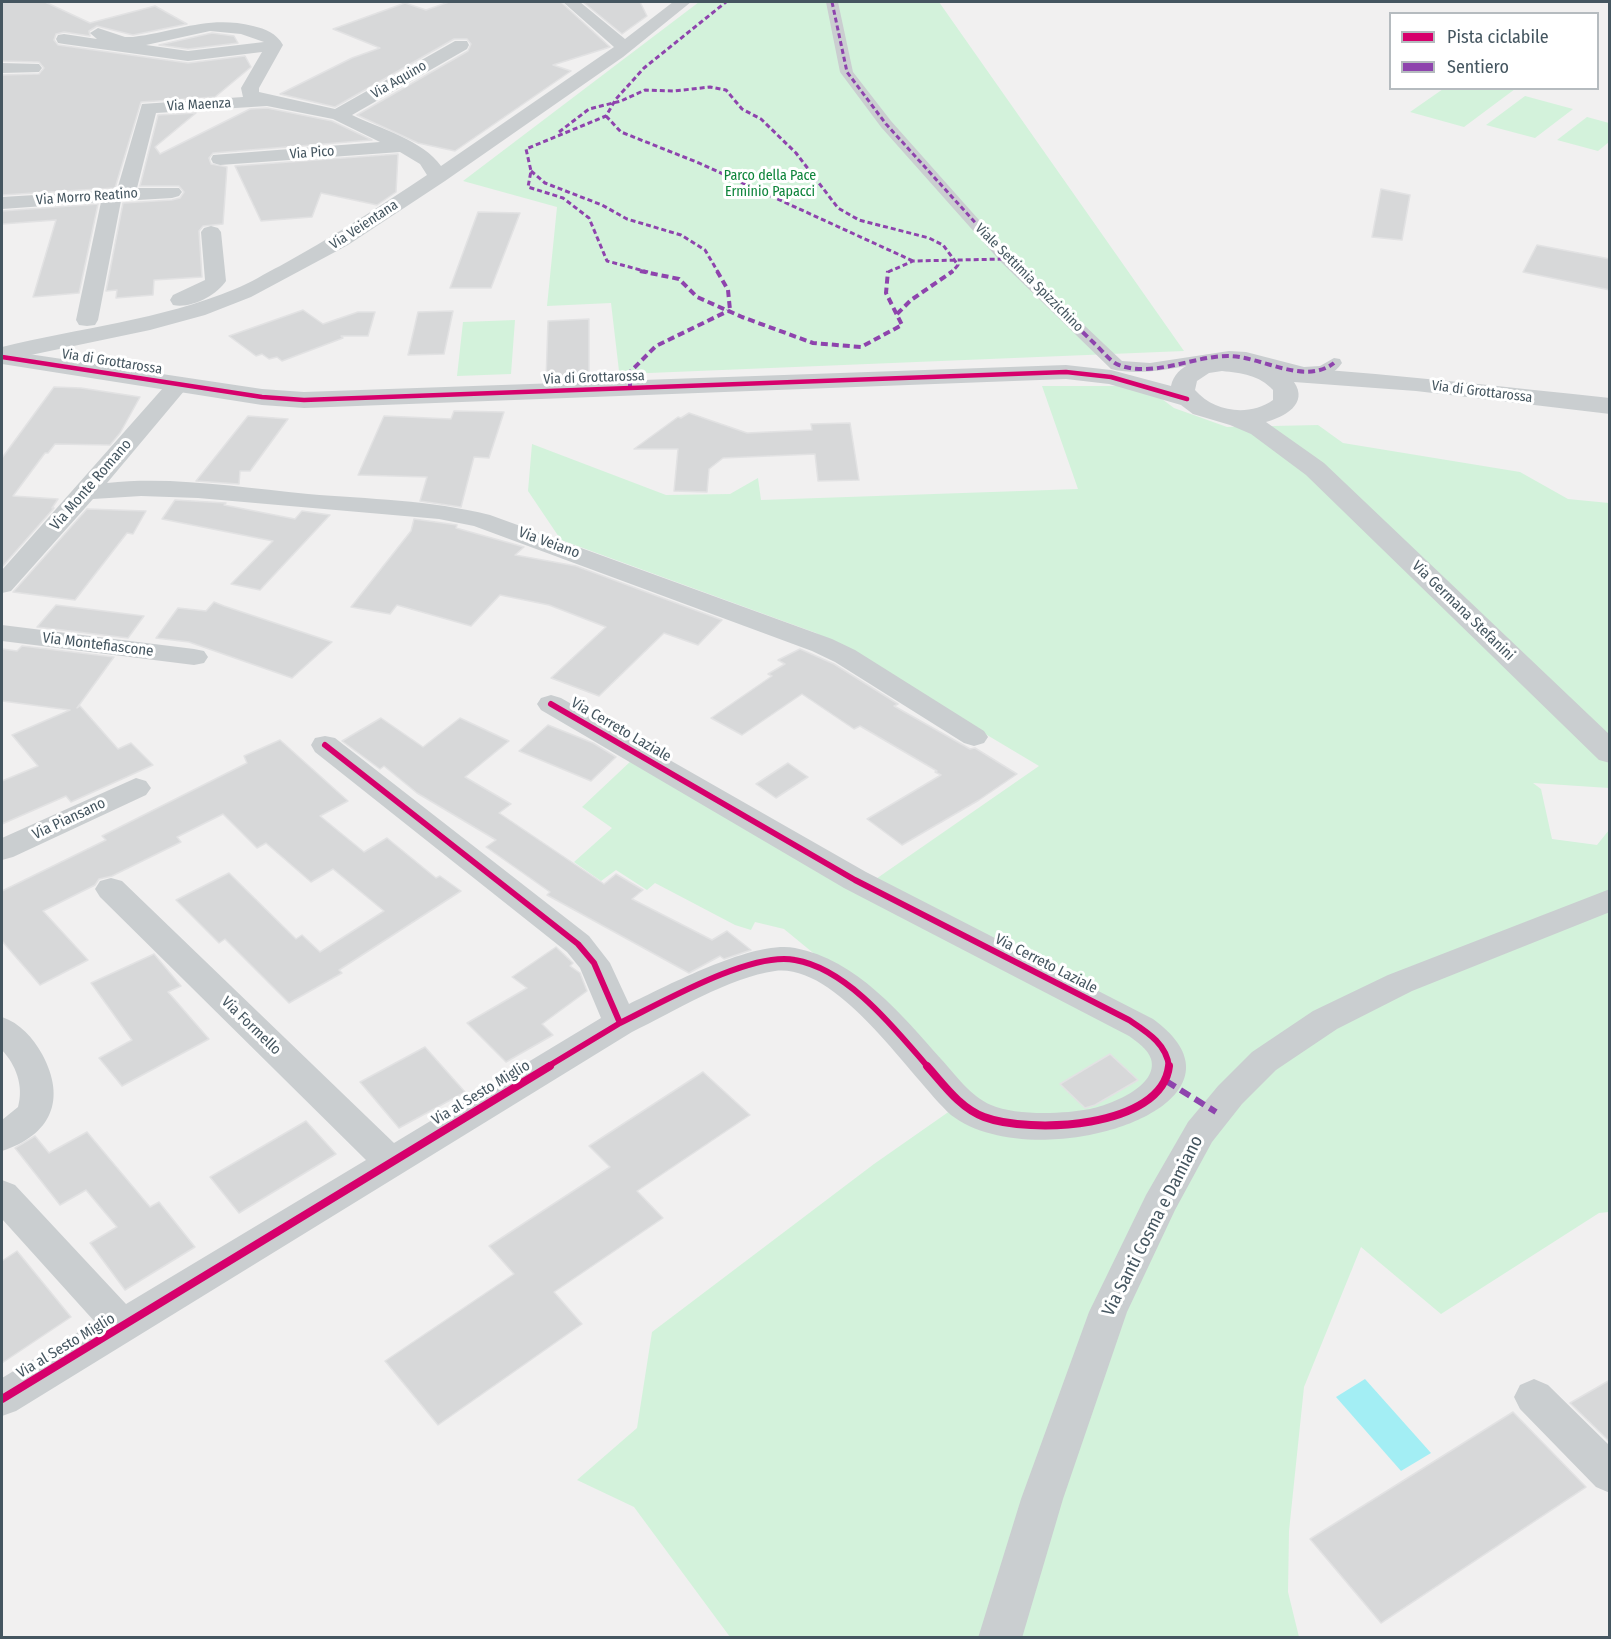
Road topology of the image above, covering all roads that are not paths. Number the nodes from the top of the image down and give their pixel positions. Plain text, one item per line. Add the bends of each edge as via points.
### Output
1 (571, 2) edge
2 (683, 2) edge
3 (832, 2) edge
4 (98, 33) dead end
5 (64, 39) dead end
6 (275, 45) junction
7 (461, 45) dead end
8 (625, 47) junction
9 (2, 68) edge
10 (33, 68) dead end
11 (267, 101) junction
12 (338, 115) junction
13 (404, 146) junction
14 (220, 159) dead end
15 (438, 177) junction
16 (172, 192) dead end
17 (119, 195) junction
18 (2, 203) edge
19 (211, 232) dead end
20 (87, 320) junction
21 (2, 335) edge
22 (2, 356) edge
23 (1334, 363) dead end
24 (1196, 369) junction
25 (1267, 373) junction
26 (1110, 377) junction
27 (1355, 380) junction
28 (179, 384) junction
29 (1187, 399) junction
30 (1284, 403) junction
31 (1610, 406) edge
32 (1234, 417) junction
33 (1315, 469) junction
34 (86, 492) junction
35 (2, 585) edge
36 (2, 633) edge
37 (194, 657) dead end
38 (551, 704) dead end
39 (974, 737) dead end
40 (325, 745) dead end
41 (1610, 753) edge
42 (136, 788) dead end
43 (2, 850) edge
44 (111, 889) dead end
45 (1610, 900) edge
46 (620, 1023) junction
47 (2, 1030) edge
48 (2, 1137) edge
49 (391, 1162) junction
50 (2, 1195) edge
51 (122, 1326) junction
52 (1534, 1397) dead end
53 (2, 1399) edge
54 (1610, 1474) edge
55 (1000, 1638) edge

1 - 8 street
2 - 8 street, Via Veientana
3 - 23 street, Viale Settimia Spizzichino via 847,72 886,124 1006,259 1117,365 1159,367 1211,356 1246,357 1297,371 1323,370
4 - 6 street via 133,42 220,26 261,34
5 - 6 street via 181,55
6 - 11 street via 249,90 254,97
7 - 12 street, Via Aquino
8 - 15 street, Via Veientana
9 - 10 street
11 - 12 street
11 - 17 street, Via Maenza via 148,108
12 - 13 street
13 - 14 street, Via Pico
13 - 15 street via 427,160
15 - 22 street, Via Veientana via 341,241 244,293 142,325 51,342
16 - 17 street, Via Morro Reatino
17 - 18 street, Via Morro Reatino
17 - 20 street
19 - 20 street via 216,281 211,287 165,304
20 - 21 street
22 - 28 street, Via di Grottarossa
24 - 25 street, Via di Grottarossa via 1237,365
24 - 26 street, Via di Grottarossa
24 - 29 street via 1182,383
25 - 27 street, Via di Grottarossa
25 - 30 street, Via Germana Stefanini via 1283,385
26 - 28 street, Via di Grottarossa via 1066,372 317,400 262,397
26 - 29 street, Via di Grottarossa
27 - 30 street, Via di Grottarossa
27 - 31 street, Via di Grottarossa
28 - 34 street, Via Monte Romano
29 - 32 street, Via di Grottarossa via 1206,410
30 - 32 street, Via di Grottarossa via 1262,415
30 - 33 street, Via Germana Stefanini via 1290,430
32 - 33 street, Via Germana Stefanini via 1260,429
33 - 41 street, Via Germana Stefanini
34 - 35 street, Via Monte Romano
34 - 39 street, Via Veiano via 199,491 433,512 481,520 822,645
36 - 37 street, Via Montefiascone
38 - 46 street, Via Cerreto Laziale via 855,880 1148,1033 1165,1052 1168,1074 1152,1095 1105,1120 1045,1126 991,1119 962,1103 856,993 826,970 796,960 748,966
40 - 46 street via 578,944 594,963
42 - 43 street, Via Piansano
44 - 49 street, Via Formello
45 - 55 street, Via Santi Cosma e Damiano via 1400,983 1325,1020 1264,1061 1230,1095 1200,1132 1159,1205 1108,1312 1042,1499
46 - 49 street, Via al Sesto Miglio
47 - 48 street via 27,1057 38,1102 25,1123
49 - 51 street, Via al Sesto Miglio
50 - 51 street
51 - 53 street, Via al Sesto Miglio
52 - 54 street

